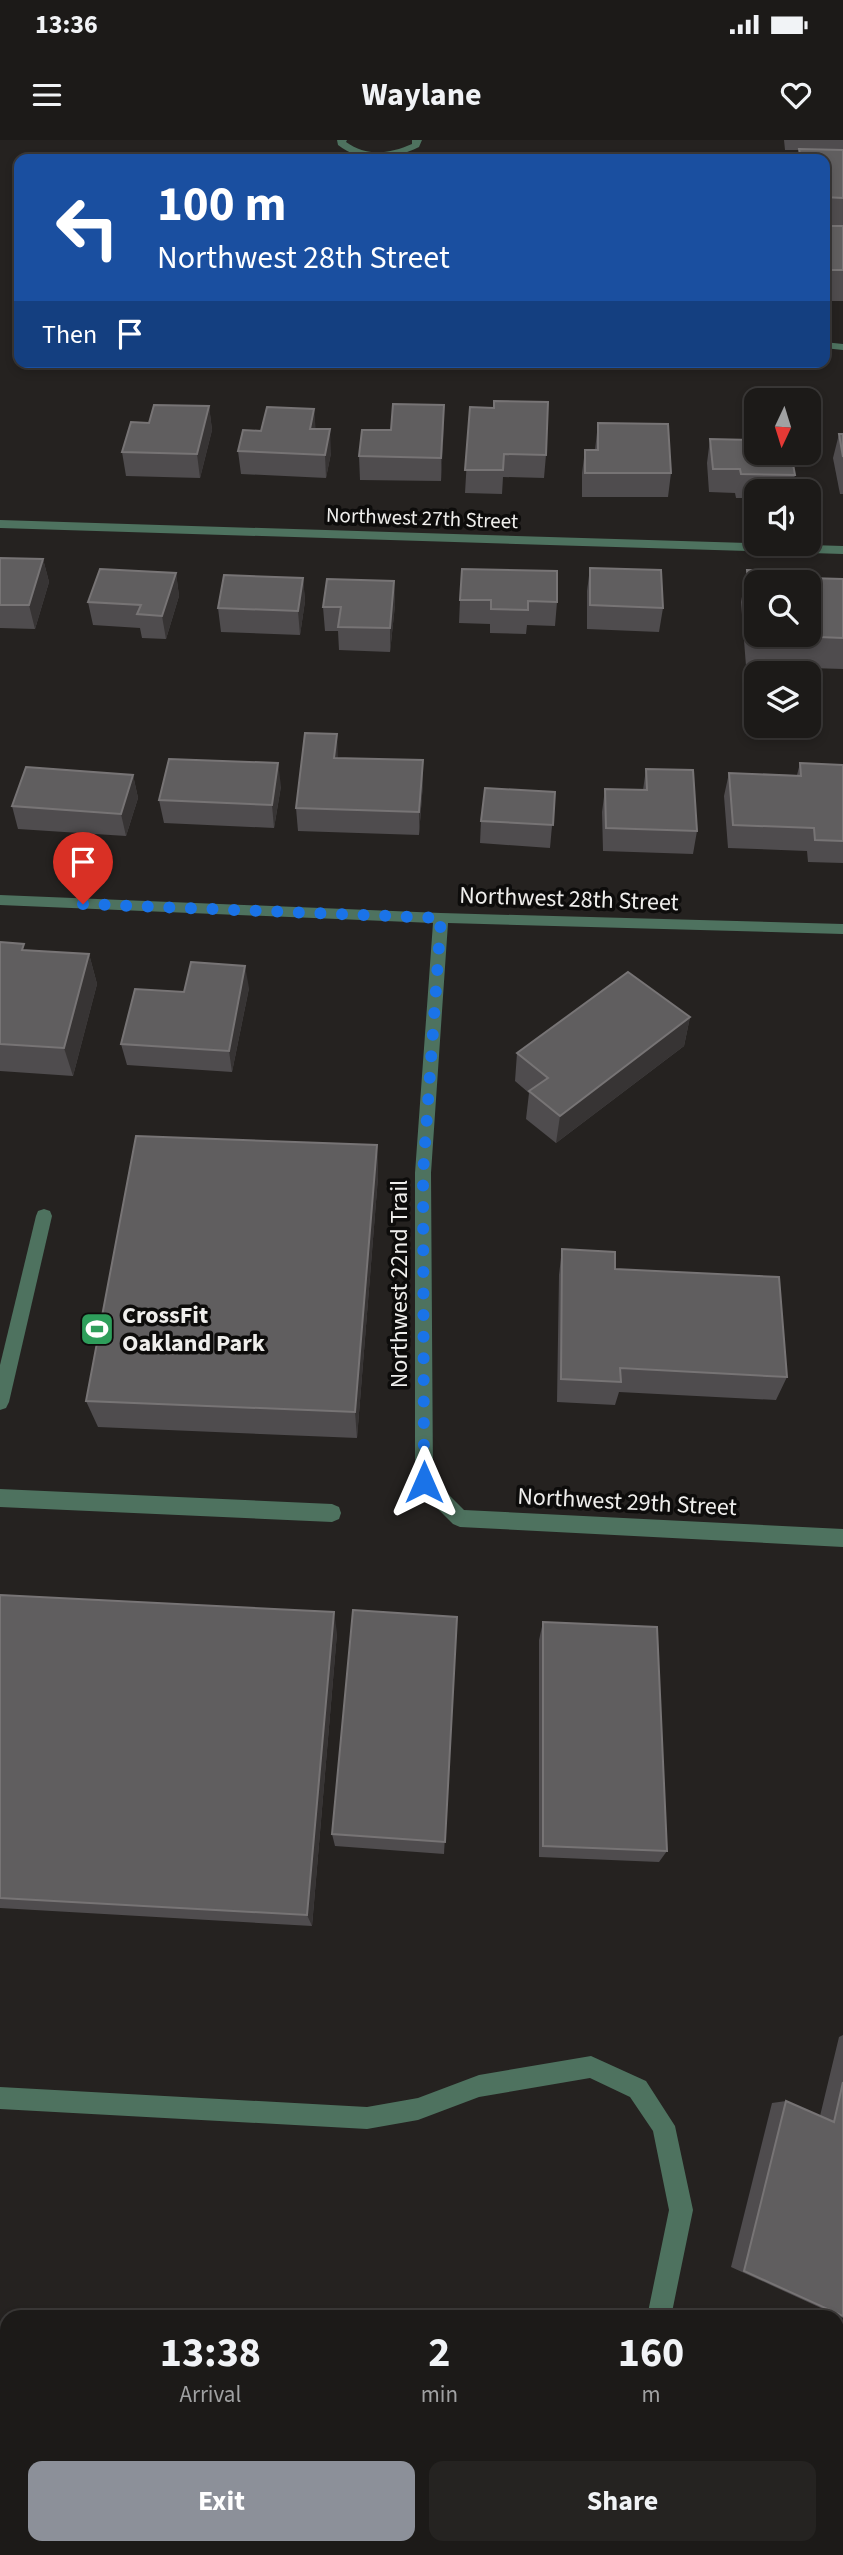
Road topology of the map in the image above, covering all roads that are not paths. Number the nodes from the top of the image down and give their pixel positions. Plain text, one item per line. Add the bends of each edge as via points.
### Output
1 (342, 140) edge
2 (417, 140) edge
3 (360, 154) edge
4 (399, 154) edge
5 (0, 524) edge
6 (843, 550) edge
7 (0, 900) edge
8 (441, 918) junction
9 (843, 929) edge
10 (44, 1216) dead end
11 (0, 1402) edge
12 (424, 1482) joint
13 (0, 1499) edge
14 (332, 1513) dead end
15 (843, 1538) edge
16 (0, 2098) edge
17 (660, 2310) edge

1 - 3 street via 349,151
2 - 4 street
5 - 6 street, Northwest 27th Street
7 - 8 street, Northwest 28th Street
8 - 9 street, Northwest 28th Street
8 - 12 street, Northwest 22nd Trail via 423,1173
10 - 11 street
12 - 15 street, Northwest 29th Street via 460,1518
13 - 14 street
16 - 17 street via 367,2118 418,2109 479,2086 591,2067 638,2089 664,2126 681,2210

